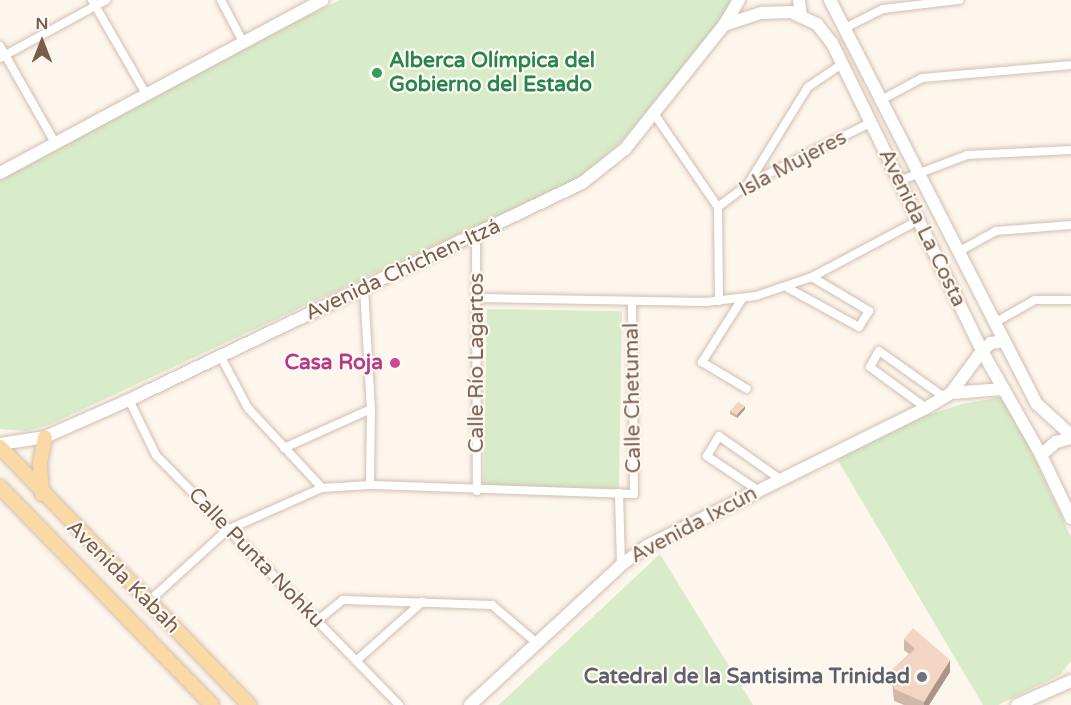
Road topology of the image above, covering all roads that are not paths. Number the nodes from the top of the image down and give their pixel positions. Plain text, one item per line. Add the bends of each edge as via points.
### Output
1 (106, 0) edge
2 (221, 0) edge
3 (323, 0) edge
4 (739, 0) edge
5 (799, 0) edge
6 (830, 0) edge
7 (959, 0) edge
8 (94, 3) edge
9 (801, 17) junction
10 (724, 25) junction
11 (845, 28) junction
12 (242, 40) junction
13 (0, 46) edge
14 (3, 57) edge
15 (842, 64) junction
16 (1071, 65) edge
17 (146, 94) junction
18 (883, 99) junction
19 (655, 115) junction
20 (870, 123) junction
21 (56, 144) junction
22 (1071, 150) edge
23 (918, 172) junction
24 (0, 173) edge
25 (899, 181) junction
26 (748, 184) junction
27 (718, 207) junction
28 (918, 220) junction
29 (1071, 225) edge
30 (476, 235) junction
31 (958, 252) junction
32 (812, 278) junction
33 (364, 288) junction
34 (788, 288) junction
35 (478, 298) junction
36 (742, 299) junction
37 (1071, 300) edge
38 (632, 301) junction
39 (719, 301) junction
40 (994, 323) junction
41 (1004, 341) junction
42 (982, 351) junction
43 (220, 357) junction
44 (747, 389) dead end
45 (1004, 389) junction
46 (948, 395) junction
47 (129, 400) junction
48 (926, 408) junction
49 (371, 409) junction
50 (45, 437) junction
51 (1071, 437) edge
52 (0, 446) edge
53 (284, 448) junction
54 (1041, 455) junction
55 (780, 479) junction
56 (370, 486) junction
57 (0, 487) edge
58 (322, 488) junction
59 (759, 490) junction
60 (477, 491) junction
61 (619, 493) junction
62 (42, 494) junction
63 (1067, 503) edge
64 (1071, 518) edge
65 (227, 530) junction
66 (621, 565) junction
67 (148, 602) junction
68 (422, 602) junction
69 (317, 621) junction
70 (537, 643) junction
71 (356, 662) junction
72 (1071, 670) edge
73 (1067, 681) edge
74 (212, 705) edge
75 (249, 705) edge
76 (399, 705) edge
77 (470, 705) edge
78 (1017, 705) edge

1 - 8 street
2 - 12 street
3 - 12 main road
4 - 10 main road, Avenida Chichen-Itzá
5 - 9 main road
6 - 11 main road, Avenida La Costa
7 - 11 street via 883,9
8 - 14 street
8 - 17 street
9 - 10 main road, Avenida La Costa via 791,12 762,13
9 - 15 main road, Avenida La Costa via 817,24
10 - 19 main road, Avenida Chichen-Itzá
11 - 18 main road, Avenida La Costa
12 - 17 main road
13 - 14 street
14 - 21 street
15 - 20 main road, Avenida La Costa
15 - 26 street via 808,87
16 - 18 street via 922,78
17 - 21 main road
18 - 23 main road, Avenida La Costa
19 - 27 street
19 - 30 main road, Avenida Chichen-Itzá via 625,149 582,183
20 - 25 main road, Avenida La Costa
20 - 26 street, Isla Mujeres
21 - 24 main road
22 - 23 street via 991,151
23 - 25 street
23 - 31 main road, Avenida La Costa
25 - 28 main road, Avenida La Costa
26 - 27 street, Isla Mujeres
27 - 39 street
28 - 32 street
28 - 42 main road, Avenida La Costa
29 - 31 street via 996,231
30 - 33 main road, Avenida Chichen-Itzá
30 - 35 street, Calle Río Lagartos
31 - 40 main road, Avenida La Costa
32 - 34 street
32 - 34 street via 869,311 859,327
33 - 43 main road, Avenida Chichen-Itzá
33 - 49 street
34 - 36 street
35 - 38 street
35 - 60 street, Calle Río Lagartos
36 - 39 street
36 - 44 street via 702,362
37 - 40 street via 1035,300
38 - 39 street
38 - 61 street, Calle Chetumal via 634,494
40 - 41 main road, Avenida La Costa
41 - 42 main road via 990,343
41 - 51 main road, Avenida La Costa via 1037,404
42 - 45 main road, Avenida La Costa
42 - 46 main road, Avenida Ixcún
43 - 47 main road, Avenida Chichen-Itzá
43 - 53 street via 248,408
45 - 46 main road, Avenida Ixcún
45 - 54 main road, Avenida La Costa
46 - 48 main road, Avenida Ixcún
46 - 48 street via 879,351 870,367
47 - 50 main road, Avenida Chichen-Itzá
47 - 65 street, Calle Punta Nohku via 156,455
48 - 55 main road, Avenida Ixcún
49 - 53 street
49 - 56 street
50 - 52 main road, Avenida Chichen-Itzá
50 - 62 main road via 40,463
51 - 54 main road via 1056,442
52 - 62 main road, Avenida Kabah
53 - 58 street
54 - 63 main road, Avenida La Costa
55 - 59 main road, Avenida Ixcún
55 - 59 street via 719,436 707,456
56 - 58 street
56 - 60 street
57 - 74 main road, Avenida Kabah
58 - 65 street
59 - 66 main road, Avenida Ixcún via 647,546
60 - 61 street
61 - 66 street
62 - 67 main road, Avenida Kabah
63 - 64 main road, Avenida La Costa
65 - 67 street
65 - 69 street, Calle Punta Nohku
66 - 70 main road, Avenida Ixcún
67 - 75 main road, Avenida Kabah
68 - 69 street via 343,600
68 - 70 street via 492,604
68 - 71 street
69 - 71 street, Calle Punta Nohku
70 - 77 main road, Avenida Ixcún
71 - 76 street, Calle Punta Nohku
72 - 73 main road
73 - 78 main road

